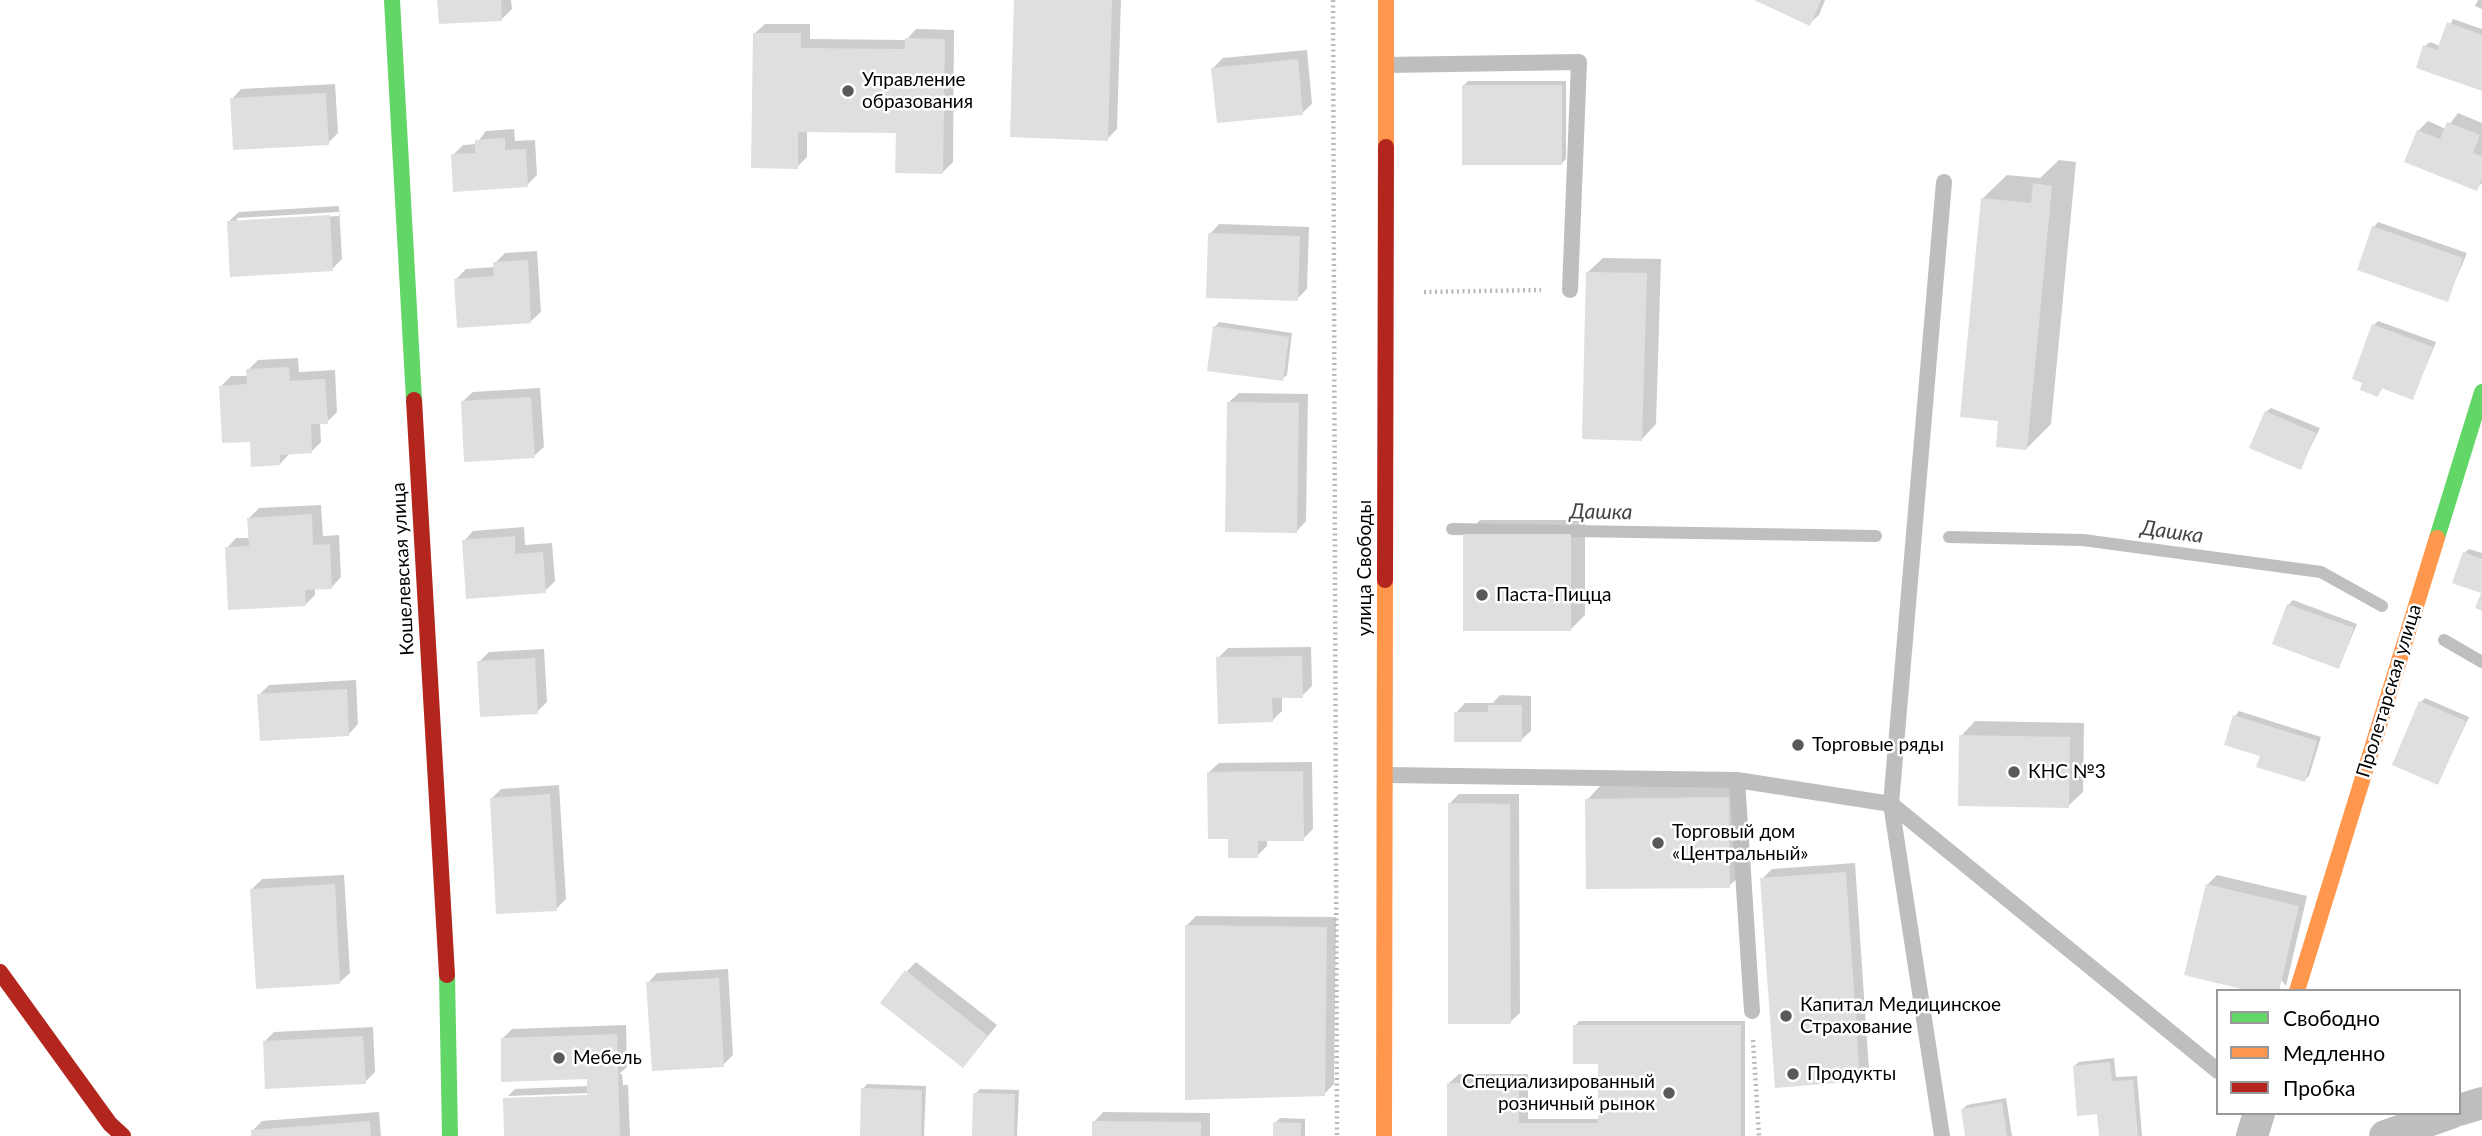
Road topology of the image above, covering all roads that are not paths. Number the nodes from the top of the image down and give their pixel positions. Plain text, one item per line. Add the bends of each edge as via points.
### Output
1 (392, 0) edge
2 (1386, 0) edge
3 (1386, 65) junction
4 (1944, 182) dead end
5 (1570, 290) road end
6 (2482, 392) edge
7 (1386, 775) junction
8 (1737, 780) junction
9 (1891, 804) junction
10 (0, 972) edge
11 (2298, 989) edge
12 (1752, 1011) road end
13 (2216, 1069) edge
14 (2482, 1102) edge
15 (2461, 1109) edge
16 (2258, 1115) edge
17 (2445, 1115) edge
18 (2392, 1133) edge
19 (123, 1136) edge
20 (450, 1136) edge
21 (1384, 1136) edge
22 (1942, 1136) edge
23 (2252, 1136) edge

1 - 20 street, Кошелевская улица via 447,978
2 - 3 street, улица Свободы
3 - 5 lane via 1579,62
3 - 7 street, улица Свободы
4 - 9 lane
6 - 11 street, Пролетарская улица
7 - 8 lane
7 - 21 street, улица Свободы
8 - 9 lane
8 - 12 lane
9 - 13 lane
9 - 22 lane
10 - 19 street
14 - 15 street
16 - 23 street
17 - 18 street

